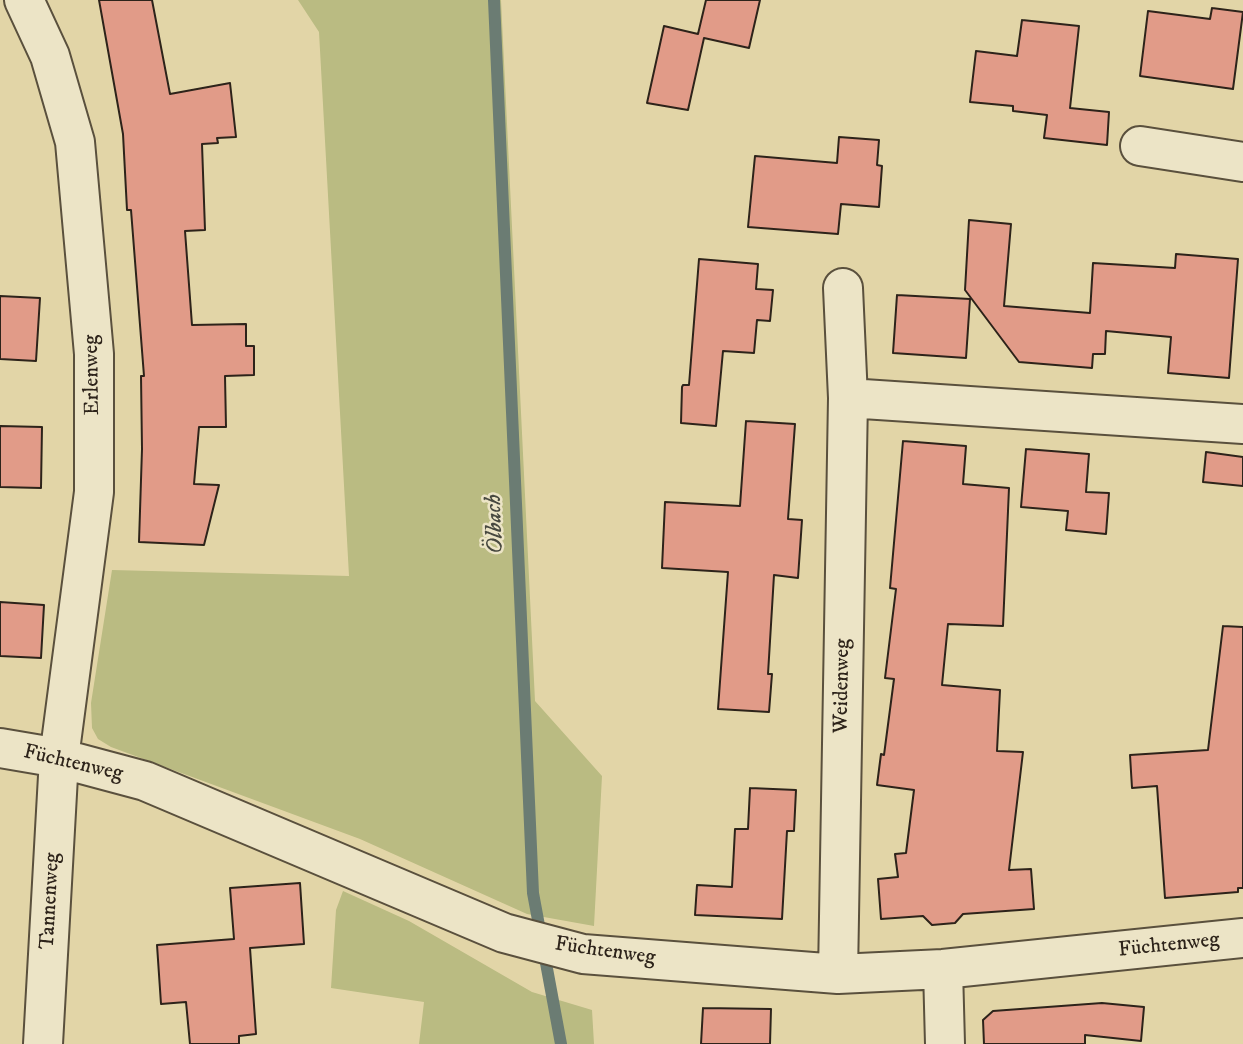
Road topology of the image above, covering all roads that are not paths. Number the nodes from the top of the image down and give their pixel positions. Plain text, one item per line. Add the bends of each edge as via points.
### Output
1 (24, 0) edge
2 (1140, 146) dead end
3 (1243, 162) edge
4 (843, 288) dead end
5 (848, 398) junction
6 (1243, 424) edge
7 (0, 748) edge
8 (60, 758) junction
9 (1243, 939) edge
10 (943, 969) junction
11 (838, 974) junction
12 (43, 1044) edge
13 (944, 1044) edge

1 - 8 street, Erlenweg via 50,55 75,142 94,354 94,492
2 - 3 street
4 - 5 street, Weidenweg
5 - 6 street
5 - 11 street, Weidenweg
7 - 8 street, Füchtenweg
8 - 11 street, Füchtenweg via 145,781 504,933 583,954
8 - 12 street, Tannenweg
9 - 10 street, Füchtenweg
10 - 11 street, Füchtenweg
10 - 13 street

